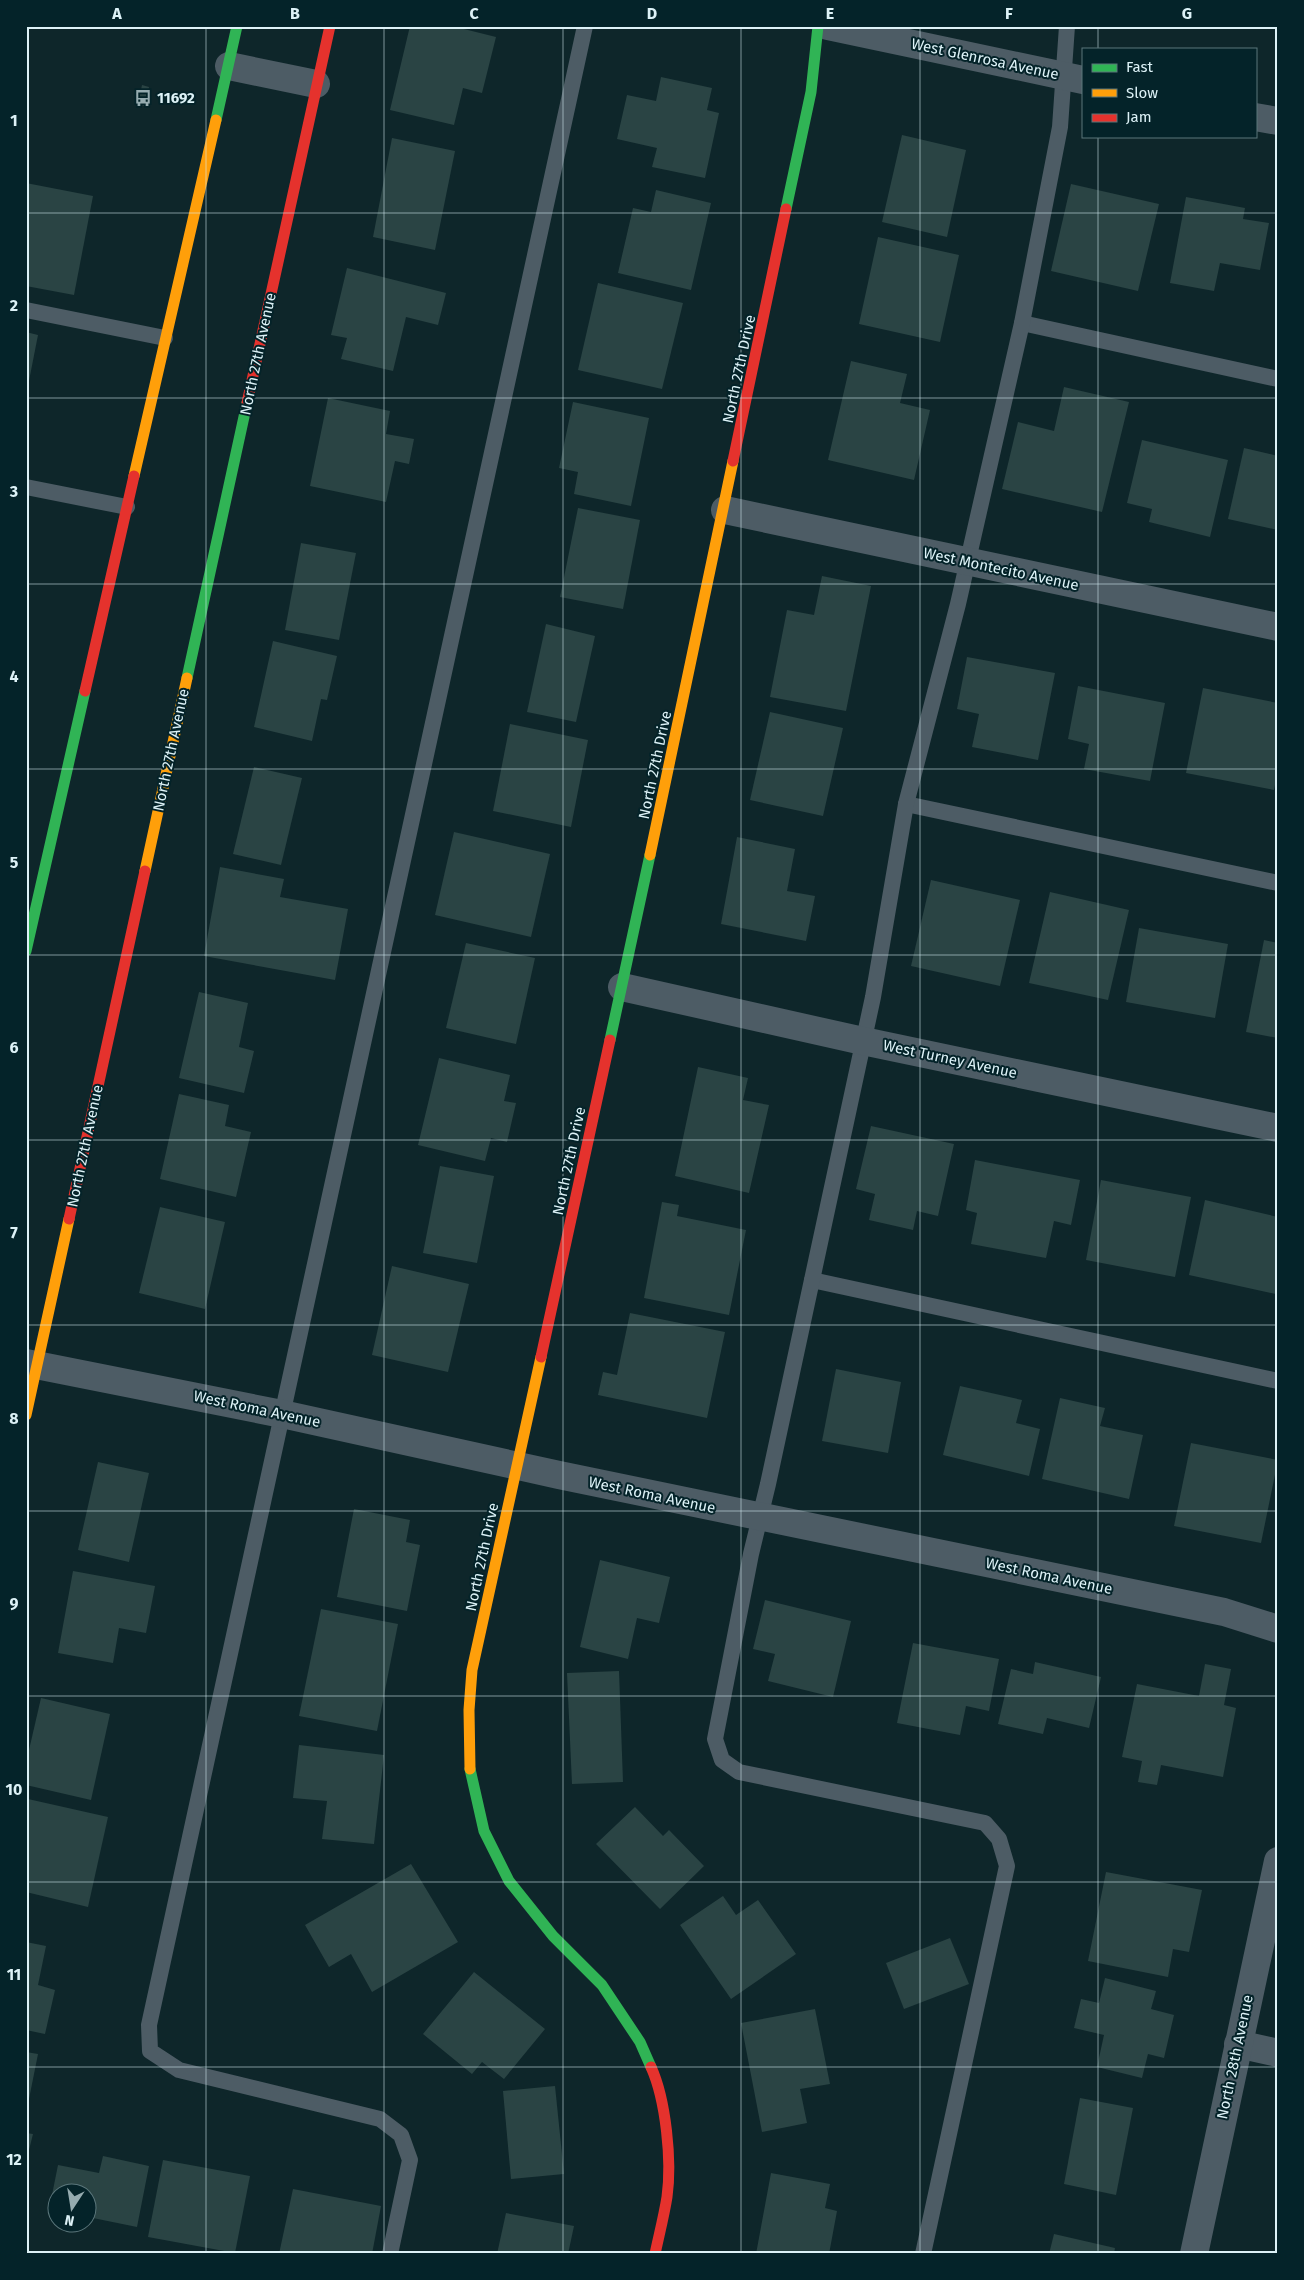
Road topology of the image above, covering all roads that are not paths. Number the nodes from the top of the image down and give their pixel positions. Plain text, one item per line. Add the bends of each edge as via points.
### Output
1 (237, 26) edge
2 (330, 26) edge
3 (586, 26) edge
4 (818, 26) edge
5 (828, 26) edge
6 (1067, 26) edge
7 (229, 66) junction
8 (1073, 78) edge
9 (316, 84) junction
10 (1256, 117) edge
11 (1278, 121) edge
12 (26, 310) edge
13 (1022, 323) junction
14 (165, 338) junction
15 (1278, 379) edge
16 (26, 487) edge
17 (127, 507) junction
18 (725, 510) junction
19 (967, 561) junction
20 (1278, 627) edge
21 (906, 804) junction
22 (1278, 884) edge
23 (26, 951) edge
24 (622, 987) junction
25 (863, 1041) junction
26 (1278, 1128) edge
27 (812, 1280) junction
28 (32, 1364) edge
29 (1278, 1381) edge
30 (282, 1414) junction
31 (26, 1415) edge
32 (516, 1466) junction
33 (760, 1517) junction
34 (1278, 1629) edge
35 (1278, 1861) edge
36 (1238, 2044) junction
37 (1278, 2053) edge
38 (390, 2254) edge
39 (656, 2254) edge
40 (923, 2254) edge
41 (1194, 2254) edge

1 - 7 street
2 - 9 street, North 27th Avenue
3 - 30 lane
4 - 18 street, North 27th Drive via 811,92
5 - 8 street, West Glenrosa Avenue
6 - 8 lane
7 - 9 street
7 - 14 street
8 - 13 lane via 1060,127
9 - 28 street, North 27th Avenue
10 - 11 street
12 - 14 lane
13 - 15 lane
13 - 19 lane
14 - 17 street
16 - 17 lane
17 - 23 street
18 - 19 street, West Montecito Avenue
18 - 24 street, North 27th Drive
19 - 20 street, West Montecito Avenue
19 - 21 lane
21 - 22 lane
21 - 25 lane
24 - 25 street, West Turney Avenue
24 - 32 street, North 27th Drive
25 - 26 street, West Turney Avenue
25 - 27 lane
27 - 29 lane
27 - 33 lane
28 - 30 street, West Roma Avenue
28 - 31 street, North 27th Avenue
30 - 32 street, West Roma Avenue
30 - 38 lane via 149,2024 150,2051 179,2070 380,2119 401,2135 410,2160
32 - 33 street, West Roma Avenue
32 - 39 street, North 27th Drive via 472,1670 470,1775 484,1831 509,1881 552,1936 602,1985 640,2042 659,2085 667,2141 668,2195
33 - 34 street, West Roma Avenue via 1224,1612
33 - 40 lane via 715,1739 722,1760 738,1772 984,1823 999,1839 1007,1866
35 - 36 street, North 28th Avenue
36 - 37 street
36 - 41 street, North 28th Avenue

